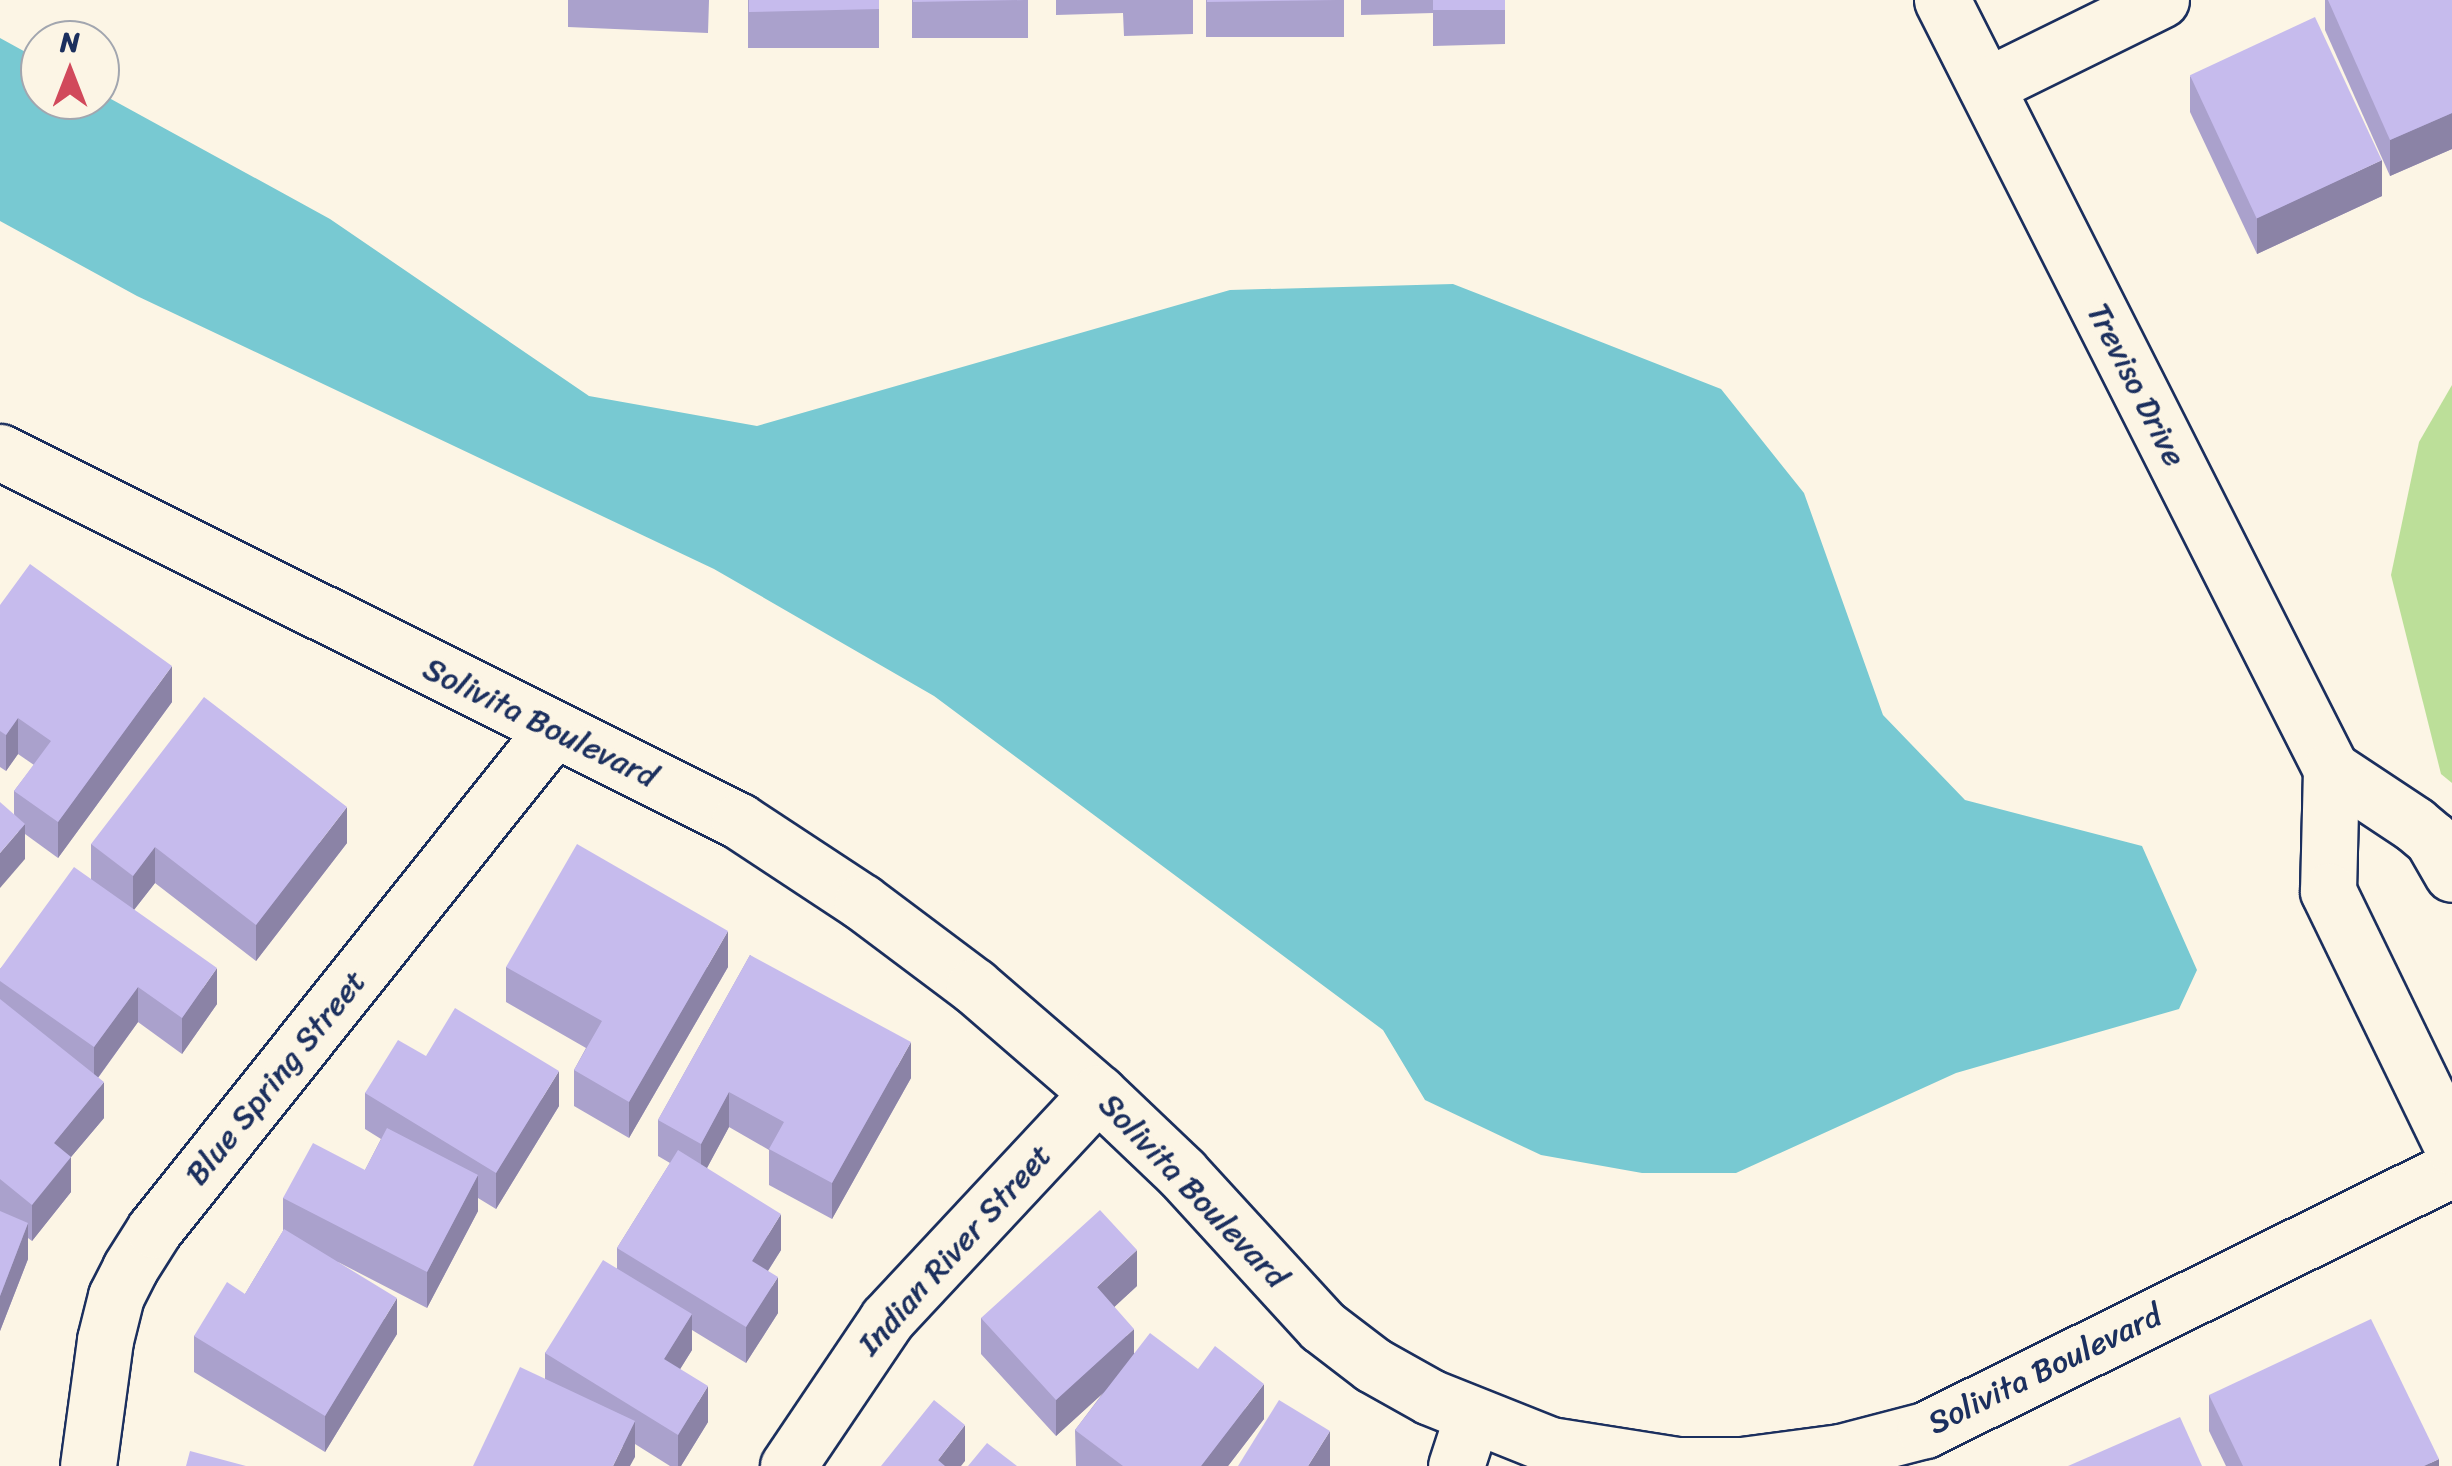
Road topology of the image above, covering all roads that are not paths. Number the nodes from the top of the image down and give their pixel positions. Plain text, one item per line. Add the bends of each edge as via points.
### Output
1 (1942, 0) edge
2 (2161, 0) edge
3 (1986, 86) junction
4 (0, 452) edge
5 (552, 730) junction
6 (2331, 769) junction
7 (2452, 874) edge
8 (1098, 1092) junction
9 (2452, 1146) edge
10 (2452, 1169) edge
11 (1464, 1441) edge
12 (1842, 1459) edge
13 (88, 1466) edge
14 (788, 1466) edge

1 - 3 street, Treviso Drive
2 - 3 street
3 - 6 street, Treviso Drive
4 - 5 street, Solivita Boulevard
5 - 8 street, Solivita Boulevard via 738,821 862,902
5 - 13 street, Blue Spring Street via 130,1268 105,1340
6 - 7 street, Treviso Drive via 2414,824
6 - 9 street, Treviso Drive via 2328,892
8 - 11 street, Solivita Boulevard via 1322,1326
8 - 14 street, Indian River Street via 887,1319
10 - 12 street, Solivita Boulevard via 1925,1430
11 - 12 street, Solivita Boulevard via 1550,1445 1678,1464

